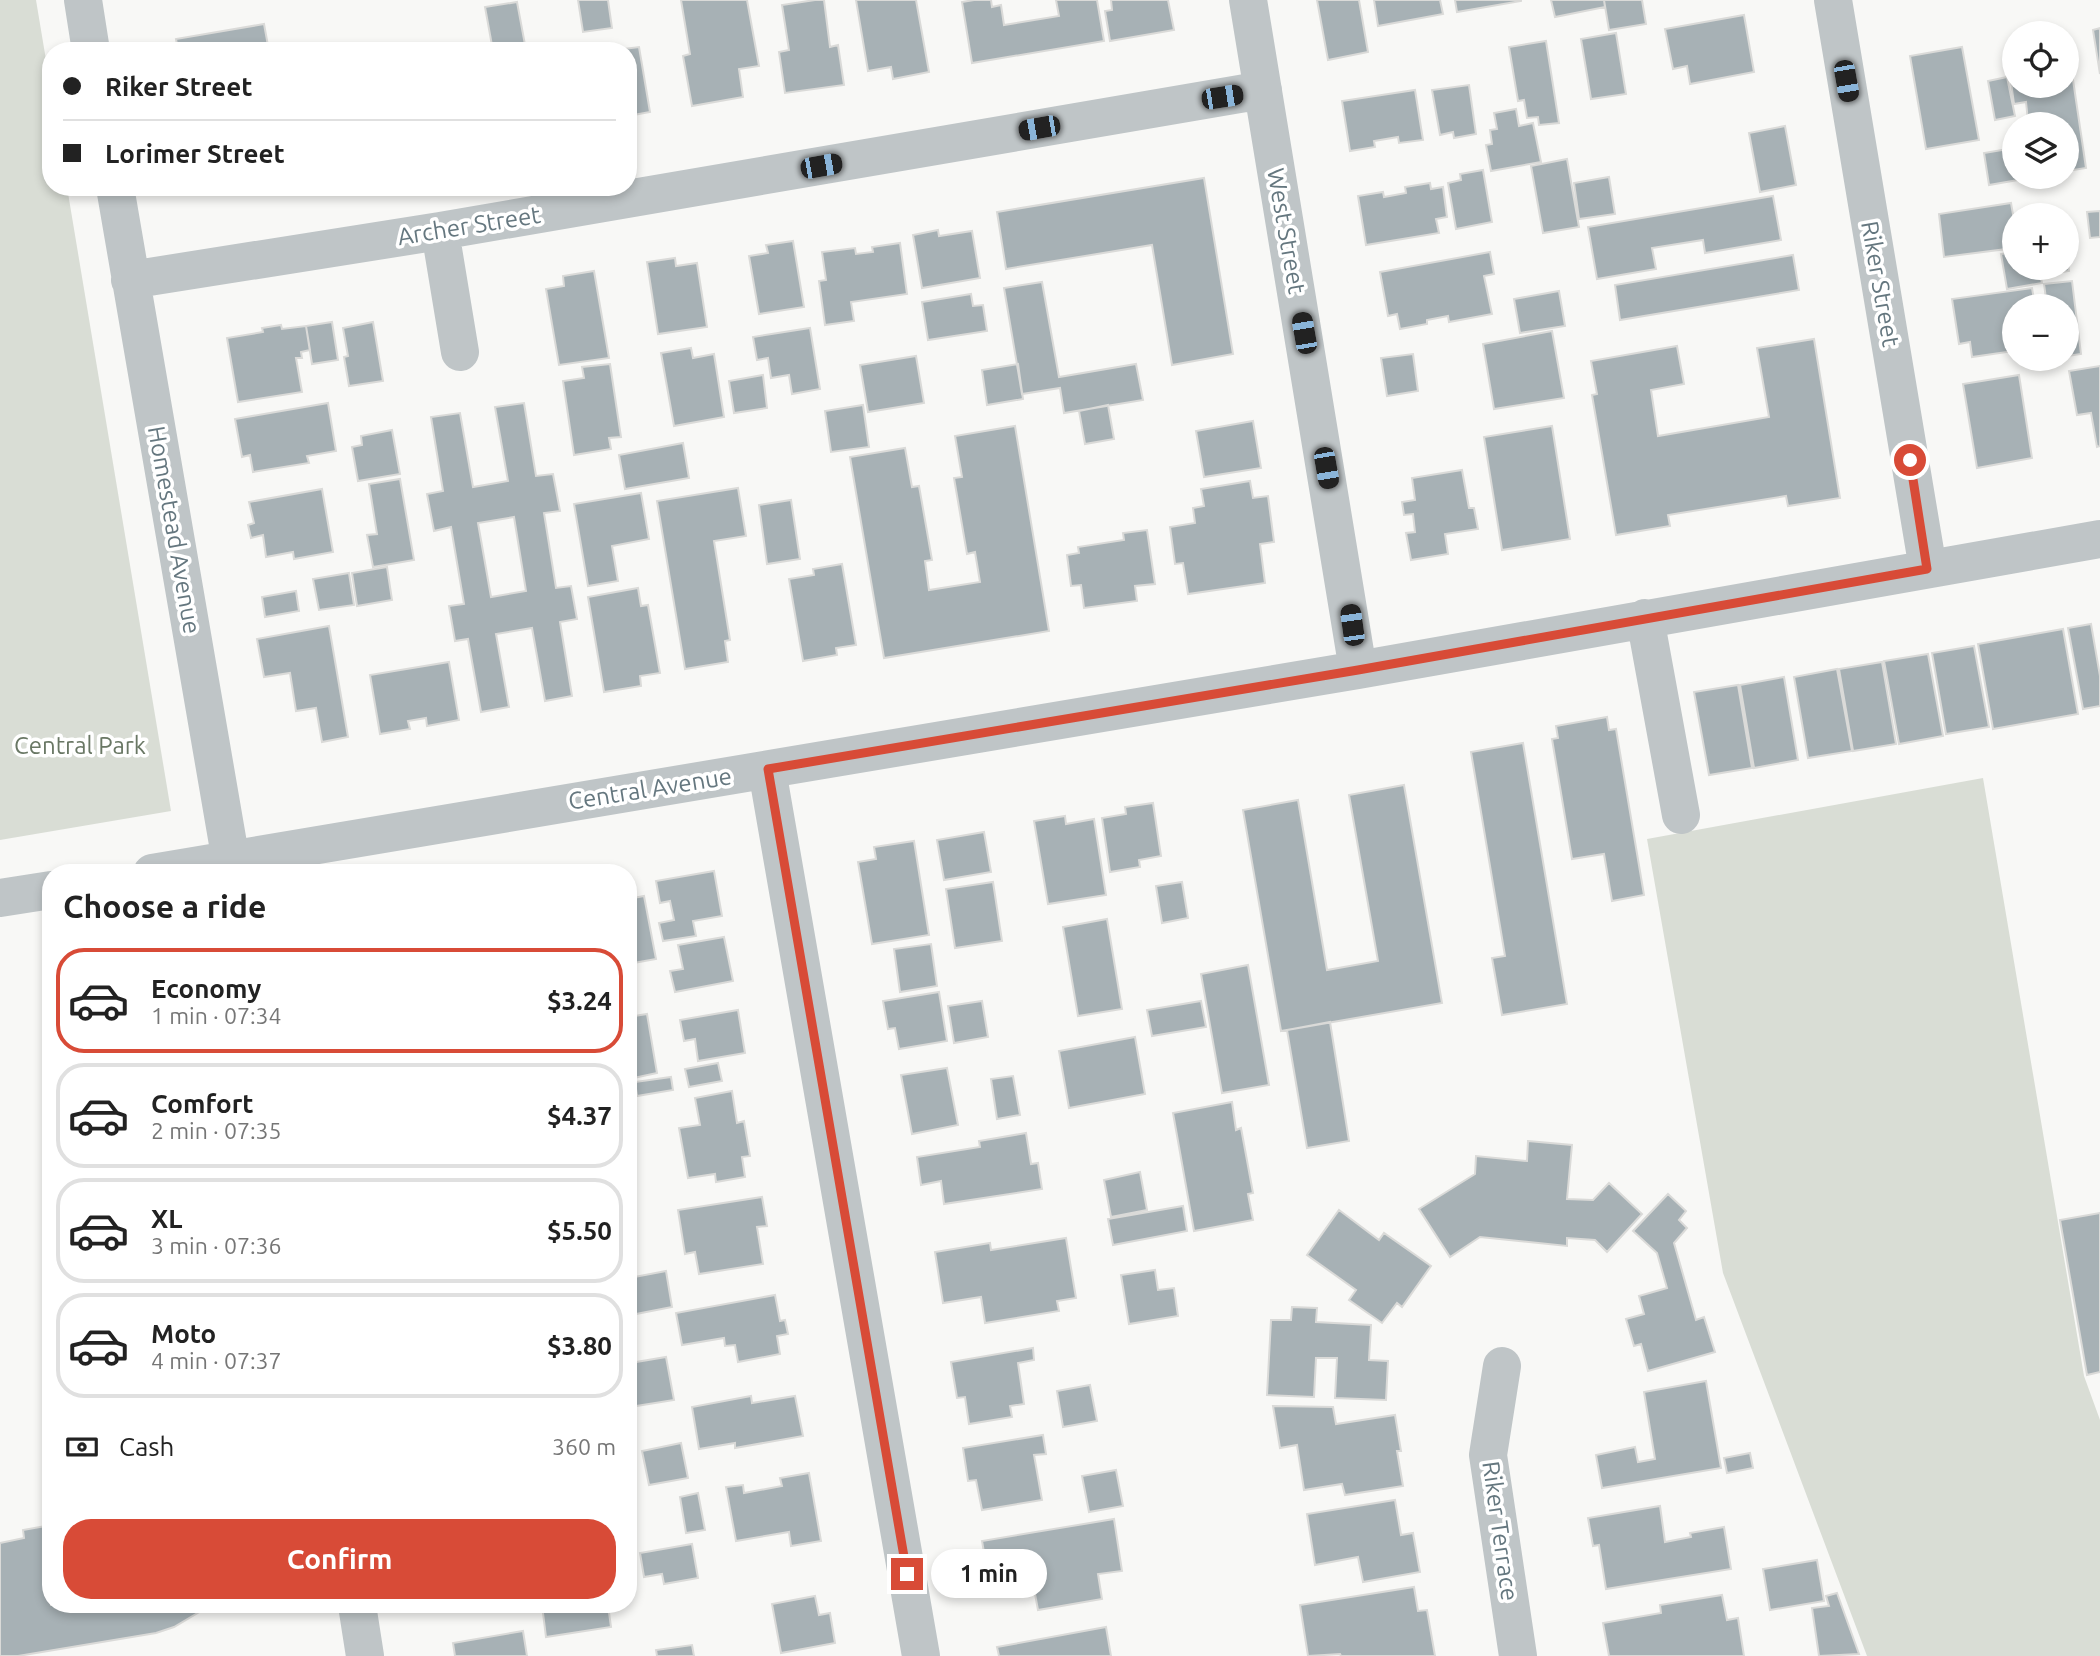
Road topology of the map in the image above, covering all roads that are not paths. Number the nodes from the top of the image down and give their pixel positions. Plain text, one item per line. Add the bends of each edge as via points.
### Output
1 (83, 0) edge
2 (1248, 0) edge
3 (1833, 0) edge
4 (90, 42) edge
5 (1263, 90) junction
6 (116, 196) edge
7 (440, 231) junction
8 (130, 280) junction
9 (460, 352) dead end
10 (2100, 539) edge
11 (1927, 569) junction
12 (1645, 618) junction
13 (1358, 670) junction
14 (768, 769) junction
15 (1681, 815) dead end
16 (232, 864) edge
17 (243, 864) edge
18 (42, 891) edge
19 (0, 898) edge
20 (1502, 1366) dead end
21 (357, 1613) edge
22 (365, 1656) edge
23 (921, 1656) edge
24 (1518, 1656) edge

1 - 4 street
2 - 5 street, West Street
3 - 11 street, Riker Street
5 - 7 street, Archer Street
5 - 13 street, West Street
6 - 8 street, Homestead Avenue
7 - 8 street, Archer Street
7 - 9 street
8 - 16 street, Homestead Avenue
10 - 11 street, Central Avenue
11 - 12 street, Central Avenue
12 - 13 street, Central Avenue
12 - 15 street
13 - 14 street, Central Avenue
14 - 17 street, Central Avenue
14 - 23 street
18 - 19 street
20 - 24 street, Riker Terrace via 1488,1455
21 - 22 street

